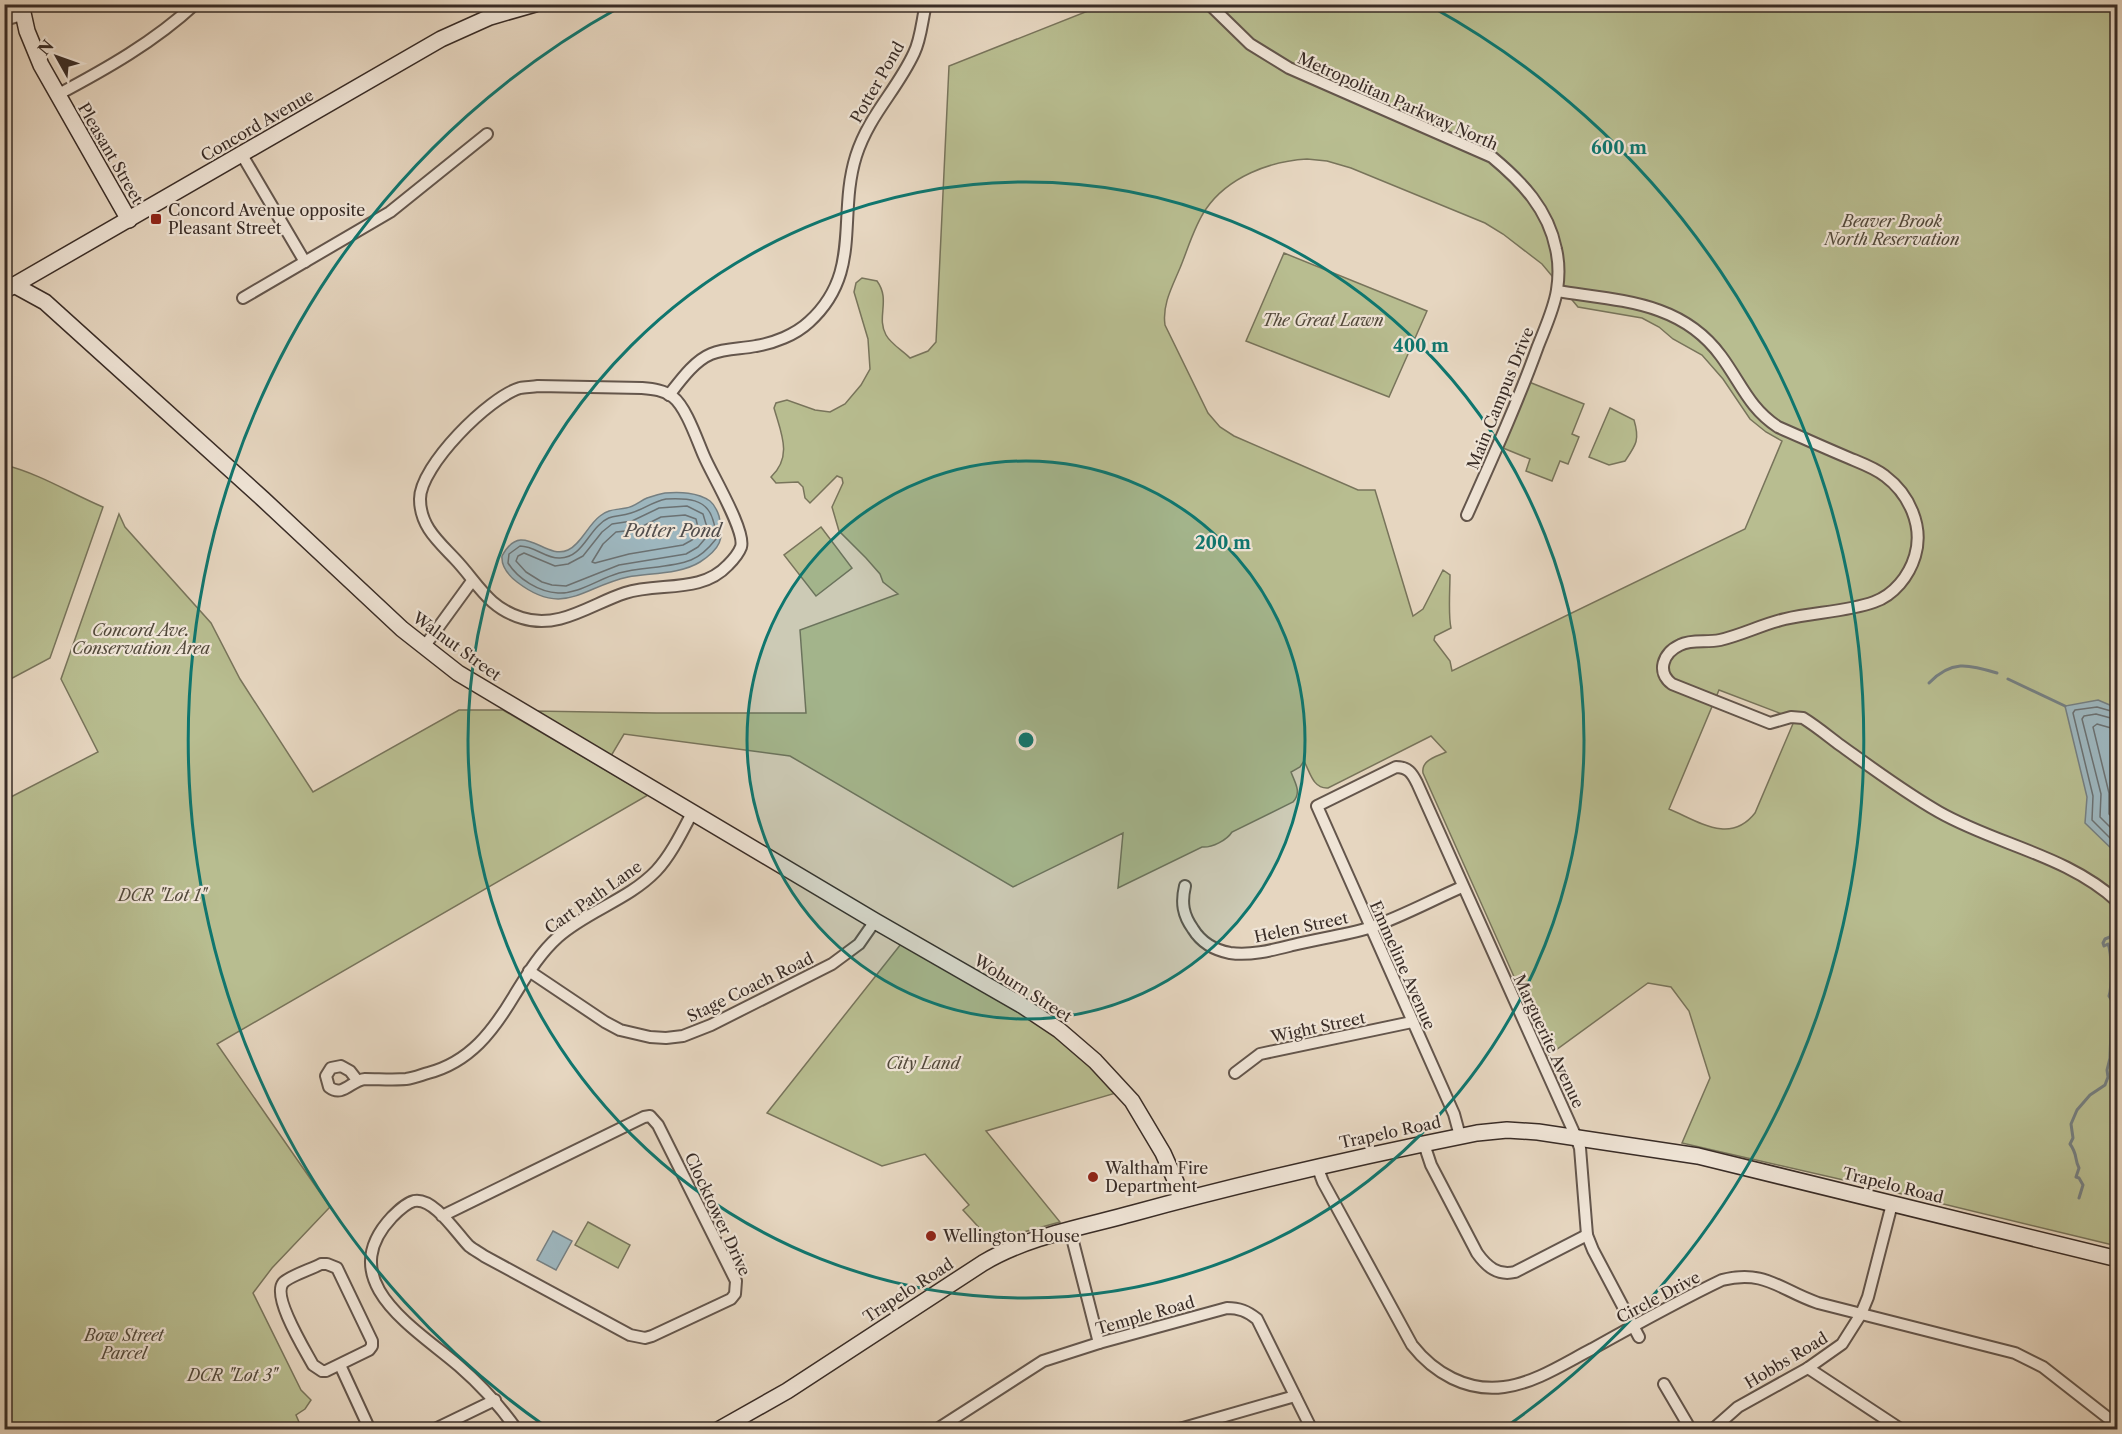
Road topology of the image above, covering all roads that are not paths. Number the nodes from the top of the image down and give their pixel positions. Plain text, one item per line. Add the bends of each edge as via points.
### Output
1 (195, 4) edge
2 (535, 4) edge
3 (926, 4) edge
4 (1209, 4) edge
5 (22, 10) edge
6 (4, 20) edge
7 (57, 95) junction
8 (487, 134) dead end
9 (242, 155) junction
10 (129, 220) junction
11 (304, 262) junction
12 (36, 273) junction
13 (9, 288) edge
14 (1557, 291) junction
15 (243, 298) dead end
16 (45, 302) junction
17 (669, 395) junction
18 (1467, 515) dead end
19 (472, 581) junction
20 (424, 647) junction
21 (1403, 767) joint
22 (692, 813) junction
23 (1185, 886) dead end
24 (1462, 887) junction
25 (2118, 902) edge
26 (875, 921) junction
27 (1370, 927) junction
28 (908, 940) joint
29 (530, 971) junction
30 (1412, 1023) junction
31 (1236, 1073) dead end
32 (357, 1080) dead end
33 (1460, 1136) junction
34 (1576, 1137) junction
35 (1424, 1144) junction
36 (1317, 1166) junction
37 (1181, 1200) junction
38 (1892, 1203) junction
39 (442, 1216) junction
40 (1070, 1230) junction
41 (1587, 1234) junction
42 (2118, 1259) edge
43 (1862, 1314) junction
44 (1636, 1332) junction
45 (1100, 1342) junction
46 (340, 1365) junction
47 (1808, 1368) junction
48 (1664, 1383) dead end
49 (1295, 1396) junction
50 (495, 1400) junction
51 (2111, 1421) edge
52 (721, 1429) edge
53 (370, 1430) edge
54 (433, 1430) edge
55 (518, 1430) edge
56 (936, 1430) edge
57 (1176, 1430) edge
58 (1312, 1430) edge
59 (1690, 1430) edge
60 (1712, 1430) edge
61 (1902, 1430) edge

1 - 7 street via 151,40
2 - 9 main road, Concord Avenue via 450,34
3 - 17 street, Potter Pond via 915,52 868,124 855,157 843,265 838,284 825,305 808,323 785,337 709,355
4 - 14 street, Metropolitan Parkway North via 1250,44 1289,68 1492,157 1519,180 1550,228 1556,249
5 - 6 street
5 - 7 main road, Pleasant Street via 35,52
7 - 10 main road, Pleasant Street
8 - 11 street via 398,206
9 - 10 main road, Concord Avenue
9 - 11 street
10 - 12 main road, Concord Avenue
11 - 15 street
12 - 13 main road, Concord Avenue
12 - 16 main road
13 - 16 main road, Walnut Street
14 - 18 street, Main Campus Drive via 1530,369
14 - 25 street via 1644,305 1688,323 1721,355 1764,418 1884,475 1912,510 1918,539 1916,555 1893,592 1876,601 1781,619 1720,640 1679,645 1663,666 1666,679 1770,723 1803,718 1929,806 1973,830 2069,868
16 - 20 main road, Walnut Street
17 - 19 street via 642,388 519,388 463,431 431,467 420,497 421,516 429,532
17 - 19 street via 683,409 740,533 742,545 720,573 679,586 625,592 555,621 524,619 503,610
19 - 20 street
20 - 22 main road, Walnut Street via 478,686
21 - 24 street, Marguerite Avenue via 1413,776
21 - 27 street, Emmeline Avenue via 1389,770 1317,806
22 - 26 main road, Walnut Street
22 - 29 street, Cart Path Lane via 656,871 570,927
23 - 27 street, Helen Street via 1181,900 1189,924 1200,939 1228,953 1268,951
24 - 27 street, Helen Street
24 - 34 street, Marguerite Avenue
26 - 28 main road, Walnut Street
26 - 29 street, Stage Coach Road via 859,944 832,964 683,1036 650,1037 620,1030
27 - 30 street, Emmeline Avenue
28 - 37 main road, Woburn Street via 1032,1012 1095,1061 1143,1118 1169,1165
29 - 32 street, Cart Path Lane via 495,1027 460,1060 408,1079
30 - 31 street, Wight Street via 1260,1054
30 - 33 street, Emmeline Avenue via 1454,1114
33 - 34 main road, Trapelo Road via 1507,1130
33 - 35 main road, Trapelo Road
34 - 38 main road, Trapelo Road via 1698,1156
34 - 41 street, Marguerite Avenue
35 - 36 main road, Trapelo Road
35 - 41 street via 1477,1253 1494,1270 1515,1272
36 - 37 main road, Trapelo Road
36 - 44 street, Circle Drive via 1412,1346 1436,1370 1452,1379 1503,1388
37 - 40 main road, Trapelo Road
38 - 42 main road, Trapelo Road
38 - 43 street, Hobbs Road
39 - 39 street, Clocktower Drive via 484,1256 630,1335 652,1336 731,1299 737,1288 658,1125 650,1116
39 - 50 street, Clocktower Drive via 423,1202 415,1201 396,1213 374,1244 371,1267 375,1282 396,1313
40 - 45 street
40 - 52 main road, Trapelo Road via 996,1255 778,1397
41 - 44 street, Marguerite Avenue
43 - 44 street, Circle Drive via 1800,1297 1748,1275 1722,1280
43 - 47 street, Hobbs Road via 1842,1344
43 - 51 street, Circle Drive via 2030,1359
45 - 49 street, Temple Road via 1238,1308 1257,1319
45 - 56 street, Temple Road via 1043,1361
46 - 46 street via 369,1350 372,1341 337,1268 321,1264 282,1284 281,1298 313,1365 321,1371
46 - 53 street
47 - 60 street, Hobbs Road via 1738,1407
47 - 61 street
48 - 59 street
49 - 57 street
49 - 58 street, Temple Road
50 - 54 street
50 - 55 street, Clocktower Drive

